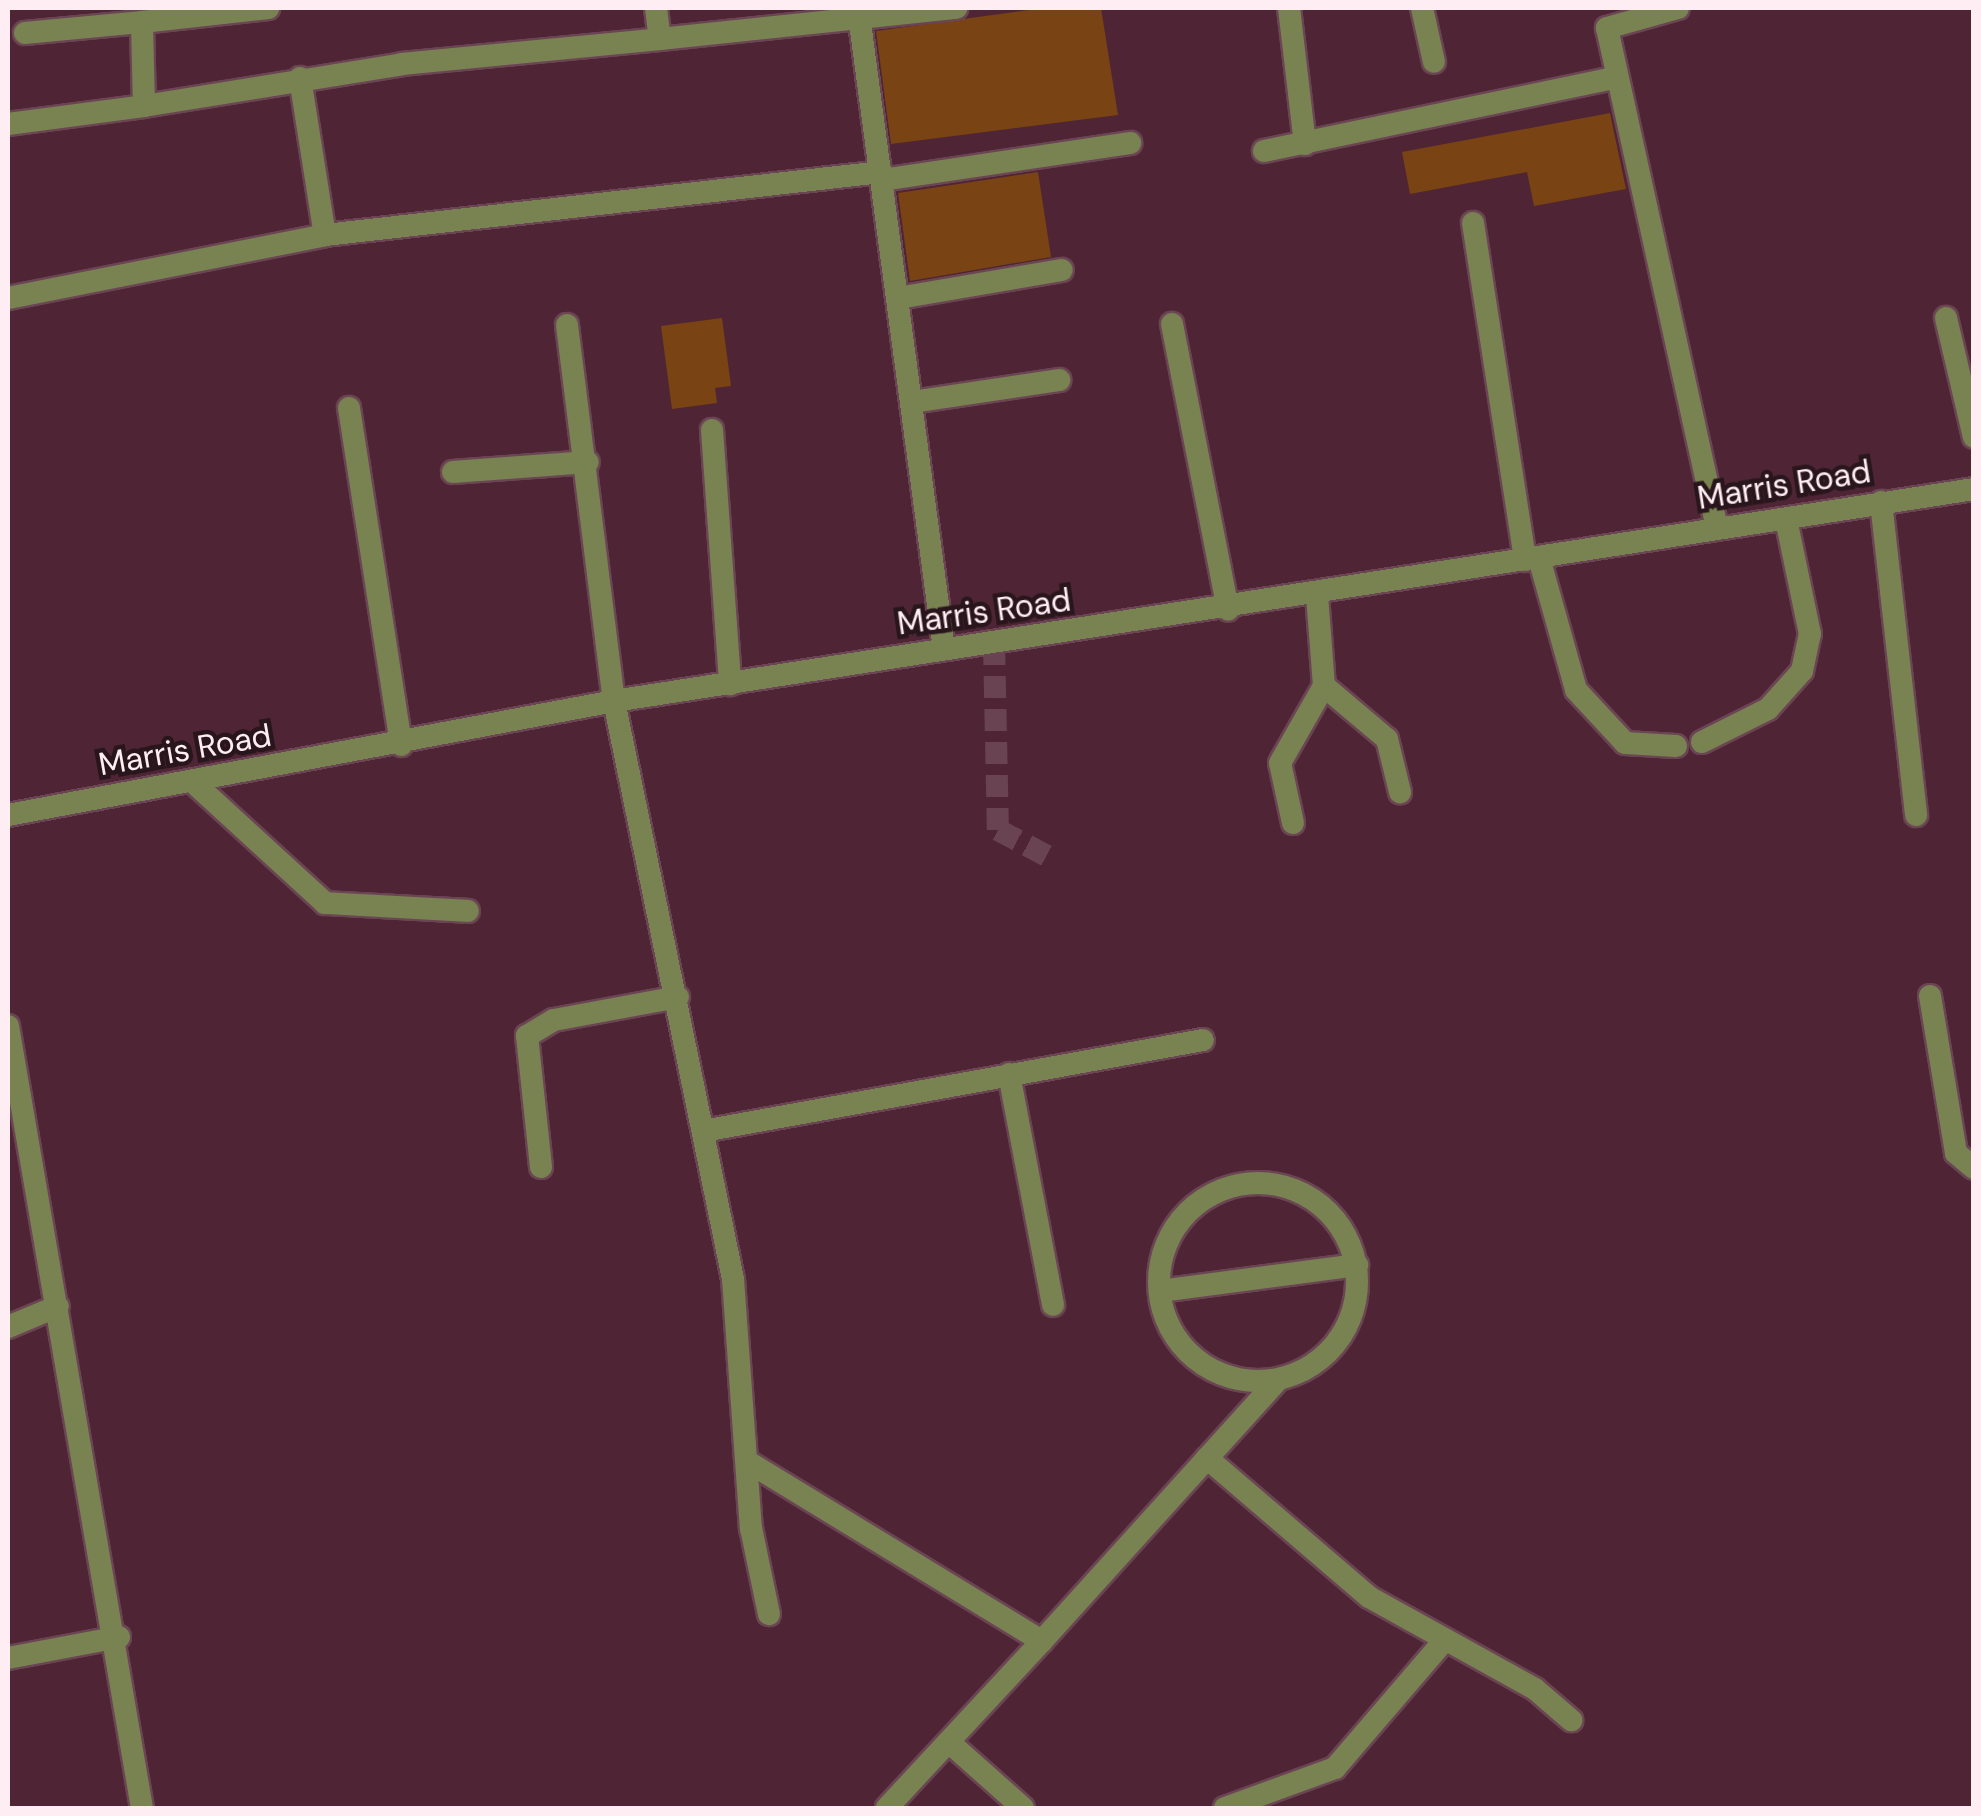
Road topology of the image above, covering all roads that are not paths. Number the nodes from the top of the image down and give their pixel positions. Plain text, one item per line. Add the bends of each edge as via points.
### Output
1 (268, 8) edge
2 (656, 8) edge
3 (956, 8) edge
4 (1289, 8) edge
5 (1422, 8) edge
6 (1678, 8) edge
7 (859, 13) edge
8 (142, 22) junction
9 (25, 33) dead end
10 (660, 39) junction
11 (1434, 62) dead end
12 (300, 78) junction
13 (1612, 78) junction
14 (144, 106) junction
15 (8, 124) edge
16 (1130, 144) dead end
17 (1305, 144) junction
18 (1264, 151) dead end
19 (881, 176) junction
20 (1474, 223) dead end
21 (325, 235) junction
22 (1062, 270) dead end
23 (8, 298) edge
24 (898, 298) junction
25 (1946, 318) dead end
26 (568, 324) dead end
27 (1172, 324) dead end
28 (1059, 380) dead end
29 (912, 402) junction
30 (349, 408) dead end
31 (712, 430) dead end
32 (1974, 437) edge
33 (588, 462) junction
34 (453, 472) dead end
35 (1974, 488) edge
36 (1881, 502) junction
37 (1786, 520) junction
38 (1717, 528) junction
39 (1532, 559) junction
40 (1317, 596) junction
41 (1228, 610) junction
42 (944, 650) junction
43 (730, 684) junction
44 (1324, 686) junction
45 (614, 701) junction
46 (1702, 742) dead end
47 (400, 745) junction
48 (1676, 746) dead end
49 (193, 782) junction
50 (1400, 792) dead end
51 (1916, 815) dead end
52 (8, 816) edge
53 (1294, 823) dead end
54 (468, 910) dead end
55 (1930, 996) dead end
56 (678, 997) junction
57 (8, 1026) edge
58 (1204, 1040) dead end
59 (1009, 1074) junction
60 (704, 1131) junction
61 (541, 1167) dead end
62 (1974, 1168) edge
63 (1357, 1264) junction
64 (1160, 1291) junction
65 (1053, 1305) dead end
66 (58, 1306) junction
67 (8, 1327) edge
68 (1277, 1381) junction
69 (1207, 1458) junction
70 (750, 1463) junction
71 (769, 1614) dead end
72 (119, 1638) junction
73 (1042, 1640) junction
74 (1442, 1643) junction
75 (8, 1658) edge
76 (1571, 1720) dead end
77 (950, 1744) junction
78 (142, 1808) edge
79 (887, 1808) edge
80 (1023, 1808) edge
81 (1225, 1808) edge

1 - 8 street
2 - 10 street
3 - 7 street
4 - 17 street
5 - 11 street
6 - 13 street via 1607,28
7 - 10 street
7 - 19 street
8 - 9 street
8 - 14 street
10 - 12 street
12 - 14 street
12 - 21 street
13 - 17 street
13 - 38 street
14 - 15 street
16 - 19 street
17 - 18 street
19 - 21 street
19 - 24 street
20 - 39 street
21 - 23 street
22 - 24 street
24 - 29 street
25 - 32 street
26 - 33 street
27 - 41 street
28 - 29 street
29 - 42 street
30 - 47 street
31 - 43 street
33 - 34 street
33 - 45 street
35 - 36 street, Marris Road
36 - 37 street, Marris Road
36 - 51 street
37 - 38 street, Marris Road
37 - 46 street via 1810,634 1802,671 1768,709
38 - 39 street, Marris Road
39 - 40 street, Marris Road
39 - 48 street via 1576,690 1625,743
40 - 41 street, Marris Road
40 - 44 street
41 - 42 street, Marris Road
42 - 43 street, Marris Road
43 - 45 street, Marris Road
44 - 50 street via 1388,739
44 - 53 street via 1280,763
45 - 47 street, Marris Road
45 - 56 street
47 - 49 street, Marris Road
49 - 52 street, Marris Road
49 - 54 street via 324,903
55 - 62 street via 1956,1153
56 - 60 street
56 - 61 street via 554,1020 527,1036
57 - 66 street
58 - 59 street
59 - 60 street
59 - 65 street
60 - 70 street via 732,1279
63 - 64 street
63 - 64 street via 1342,1228 1315,1200 1279,1184 1240,1184 1204,1198 1176,1225
63 - 68 street via 1356,1304 1341,1339 1313,1366
64 - 68 street via 1174,1336 1202,1364 1237,1380
66 - 67 street
66 - 72 street
68 - 69 street
69 - 73 street
69 - 74 street via 1369,1598
70 - 71 street via 751,1528
70 - 73 street
72 - 75 street
72 - 78 street
73 - 77 street
74 - 76 street via 1535,1689
74 - 81 street via 1335,1768
77 - 79 street
77 - 80 street

